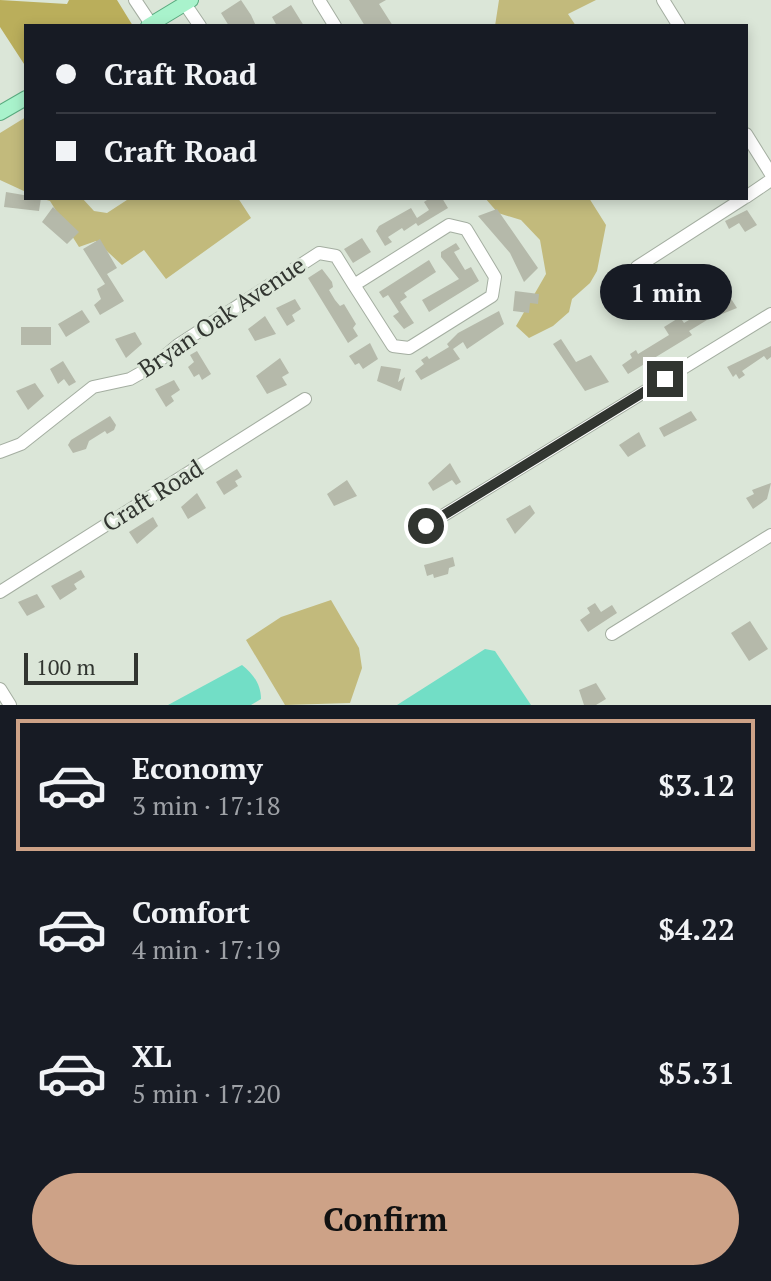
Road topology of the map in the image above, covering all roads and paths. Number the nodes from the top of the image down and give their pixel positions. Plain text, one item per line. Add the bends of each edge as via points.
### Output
1 (135, 0) edge
2 (319, 0) edge
3 (663, 0) edge
4 (188, 2) edge
5 (148, 24) edge
6 (151, 24) edge
7 (199, 24) edge
8 (334, 24) edge
9 (678, 24) edge
10 (24, 99) edge
11 (0, 113) edge
12 (748, 137) edge
13 (771, 174) edge
14 (771, 180) edge
15 (748, 196) edge
16 (742, 200) edge
17 (637, 267) dead end
18 (354, 285) junction
19 (771, 314) edge
20 (305, 399) dead end
21 (0, 452) edge
22 (426, 526) dead end
23 (771, 535) edge
24 (0, 592) edge
25 (612, 634) dead end
26 (0, 689) edge
27 (10, 705) edge

1 - 5 street
2 - 8 street
3 - 9 street
4 - 6 main road
4 - 7 street
10 - 11 main road
12 - 13 street
14 - 15 street
16 - 17 street
18 - 18 street, Bryan Oak Avenue via 449,225 466,229 495,277 492,296 409,348 393,346
18 - 21 street, Bryan Oak Avenue via 336,256 319,253 153,366 130,379 93,387 21,444
19 - 22 street
20 - 24 street, Craft Road
23 - 25 street
26 - 27 street

